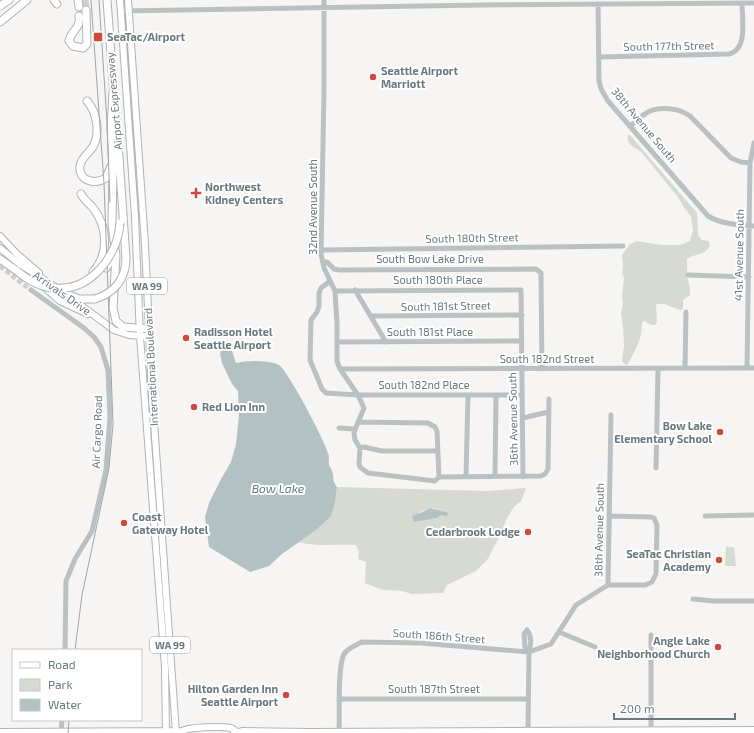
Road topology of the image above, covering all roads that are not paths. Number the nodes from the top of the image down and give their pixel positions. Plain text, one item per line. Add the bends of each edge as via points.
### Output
1 (107, 0) edge
2 (120, 0) edge
3 (128, 0) edge
4 (324, 0) edge
5 (31, 1) edge
6 (733, 2) edge
7 (5, 3) edge
8 (453, 3) edge
9 (754, 3) edge
10 (598, 4) junction
11 (742, 4) junction
12 (81, 6) tunnel mouth
13 (323, 8) junction
14 (0, 10) edge
15 (121, 11) junction
16 (129, 11) junction
17 (79, 16) tunnel mouth
18 (0, 22) edge
19 (599, 57) junction
20 (127, 90) junction
21 (113, 92) junction
22 (134, 99) junction
23 (87, 101) dead end
24 (128, 118) junction
25 (630, 126) junction
26 (754, 143) edge
27 (113, 158) junction
28 (750, 163) junction
29 (120, 179) junction
30 (81, 194) dead end
31 (752, 226) edge
32 (0, 236) edge
33 (623, 246) dead end
34 (0, 248) edge
35 (321, 250) junction
36 (115, 252) junction
37 (0, 259) edge
38 (323, 263) junction
39 (19, 268) junction
40 (106, 268) dead end
41 (688, 274) dead end
42 (749, 277) junction
43 (330, 280) junction
44 (47, 281) junction
45 (79, 284) junction
46 (31, 290) tunnel mouth
47 (355, 290) junction
48 (521, 290) joint
49 (335, 291) junction
50 (64, 293) junction
51 (686, 312) dead end
52 (522, 315) junction
53 (370, 316) junction
54 (101, 321) junction
55 (140, 332) junction
56 (149, 332) junction
57 (522, 341) junction
58 (338, 342) junction
59 (386, 342) junction
60 (522, 368) junction
61 (685, 368) junction
62 (747, 368) junction
63 (754, 368) edge
64 (340, 369) junction
65 (542, 369) junction
66 (658, 369) junction
67 (358, 394) junction
68 (496, 394) junction
69 (468, 395) junction
70 (522, 395) junction
71 (549, 399) dead end
72 (548, 412) junction
73 (611, 415) dead end
74 (523, 418) junction
75 (358, 422) junction
76 (339, 428) dead end
77 (355, 429) junction
78 (611, 439) junction
79 (657, 439) junction
80 (360, 448) junction
81 (437, 451) junction
82 (656, 468) dead end
83 (466, 476) junction
84 (495, 476) junction
85 (439, 477) junction
86 (523, 477) junction
87 (754, 515) edge
88 (609, 516) junction
89 (705, 516) dead end
90 (608, 585) junction
91 (693, 599) dead end
92 (754, 601) edge
93 (559, 632) junction
94 (651, 636) dead end
95 (595, 647) dead end
96 (65, 649) edge
97 (529, 651) junction
98 (340, 699) junction
99 (528, 699) junction
100 (62, 721) edge
101 (754, 730) edge
102 (528, 731) junction
103 (744, 731) edge
104 (0, 732) edge
105 (166, 732) edge
106 (180, 732) edge
107 (235, 732) edge
108 (340, 732) edge
109 (381, 732) edge
110 (568, 732) edge
111 (634, 732) edge
112 (652, 732) edge
113 (61, 733) edge
114 (310, 733) edge

1 - 21 highway, Airport Expressway
2 - 15 main road, International Boulevard / WA 99
3 - 16 main road, International Boulevard / WA 99
4 - 13 street, 32nd Avenue South
5 - 18 highway
6 - 10 street
6 - 11 street
7 - 14 highway
8 - 10 street
8 - 13 street
9 - 11 street
10 - 19 street, 38th Avenue South
11 - 19 street, South 177th Street via 742,42 738,51 729,54
12 - 17 highway via 87,44 84,48 76,48 69,41 80,24
13 - 16 street
13 - 35 street, 32nd Avenue South
15 - 16 street
15 - 20 main road, International Boulevard / WA 99
16 - 22 main road, International Boulevard / WA 99
19 - 25 street, 38th Avenue South via 599,81 602,89 608,101
20 - 22 main road via 130,98
20 - 24 main road, International Boulevard / WA 99
21 - 27 highway
21 - 29 highway, Airport Expressway
22 - 24 main road via 131,101
22 - 56 main road, International Boulevard / WA 99
23 - 27 highway via 96,119 96,135 94,145 81,163 80,170 90,182 97,182 109,174
24 - 55 main road, International Boulevard / WA 99
25 - 28 street via 648,112 670,109 684,112 731,158
25 - 31 street, 38th Avenue South via 708,216
26 - 28 street, 41st Avenue South
27 - 36 highway via 112,224
28 - 31 street, 41st Avenue South
29 - 45 highway, bridge via 120,223 116,244 108,260 93,276
29 - 50 highway, bridge via 125,270 116,286 107,294 95,299 79,299
30 - 45 highway, bridge via 101,221 105,244 97,267
31 - 42 street, 41st Avenue South
32 - 44 main road
33 - 35 street, South 180th Street
34 - 39 main road, Arrivals Drive
35 - 38 street, 32nd Avenue South
36 - 40 highway via 114,258
36 - 55 highway via 112,301 115,318 123,327
37 - 39 highway
38 - 43 street, 32nd Avenue South
38 - 65 street, South Bow Lake Drive via 327,262 338,270 539,270
39 - 44 main road, Arrivals Drive
39 - 45 highway, bridge via 36,283 50,288 65,288
39 - 54 main road, Arrivals Drive via 60,301
41 - 42 street
42 - 62 street, 41st Avenue South
43 - 49 street, 32nd Avenue South
43 - 67 street, South 182nd Place via 320,288 319,306 311,320 310,360 318,382 326,393
44 - 50 main road, Arrivals Drive
46 - 96 street, Air Cargo Road via 90,332 101,347 108,370 109,442 106,470 92,531 66,580
47 - 48 street, South 180th Place
47 - 49 street, South 180th Place
47 - 53 street
48 - 52 street, 36th Avenue South
49 - 58 street, 32nd Avenue South
50 - 54 main road, Arrivals Drive
51 - 61 street
52 - 53 street, South 181st Street
52 - 57 street, 36th Avenue South
53 - 59 street
54 - 55 main road, Arrivals Drive via 121,334
55 - 56 highway
55 - 105 main road, International Boulevard / WA 99 via 165,667
56 - 106 main road, International Boulevard / WA 99
57 - 59 street, South 181st Place
57 - 60 street, 36th Avenue South
58 - 59 street, South 181st Place
58 - 64 street, 32nd Avenue South via 337,361
60 - 64 street, South 182nd Street
60 - 65 street, South 182nd Street
60 - 70 street, 36th Avenue South
61 - 62 street, South 182nd Street
61 - 66 street, South 182nd Street
62 - 63 street, South 182nd Street
64 - 67 street, 32nd Avenue South
65 - 66 street, South 182nd Street
66 - 79 street
67 - 69 street, South 182nd Place
67 - 75 street, 32nd Avenue South via 364,408
68 - 69 street, South 182nd Place
68 - 70 street, South 182nd Place
68 - 84 street
69 - 83 street
70 - 74 street, 36th Avenue South
71 - 72 street
72 - 74 street
72 - 86 street via 548,468 541,476
73 - 78 street, 38th Avenue South
74 - 86 street, 36th Avenue South
75 - 77 street, 32nd Avenue South
75 - 81 street via 428,423 435,427
76 - 77 street
77 - 80 street via 355,440
78 - 79 street
78 - 88 street, 38th Avenue South
79 - 82 street
80 - 81 street via 382,451
80 - 85 street via 359,464 363,471 368,473 435,480
81 - 85 street
83 - 84 street
83 - 85 street
84 - 86 street
87 - 89 street
88 - 90 street, 38th Avenue South
88 - 90 street via 648,516 654,518 657,525 656,574 652,582 645,585
90 - 93 street, 38th Avenue South via 576,604
91 - 92 street
93 - 95 street
93 - 97 street, 38th Avenue South via 551,644
94 - 112 street
97 - 98 street, South 186th Street via 421,643 362,642 345,654 341,667
97 - 99 street
98 - 99 street, South 187th Street
98 - 108 street
99 - 102 street
100 - 113 street
101 - 103 main road
102 - 109 main road
102 - 110 main road
103 - 112 main road
104 - 113 main road
105 - 106 main road
105 - 113 main road
106 - 107 main road via 187,729 232,728
107 - 114 main road
108 - 109 main road
108 - 114 main road
110 - 111 main road
111 - 112 main road

